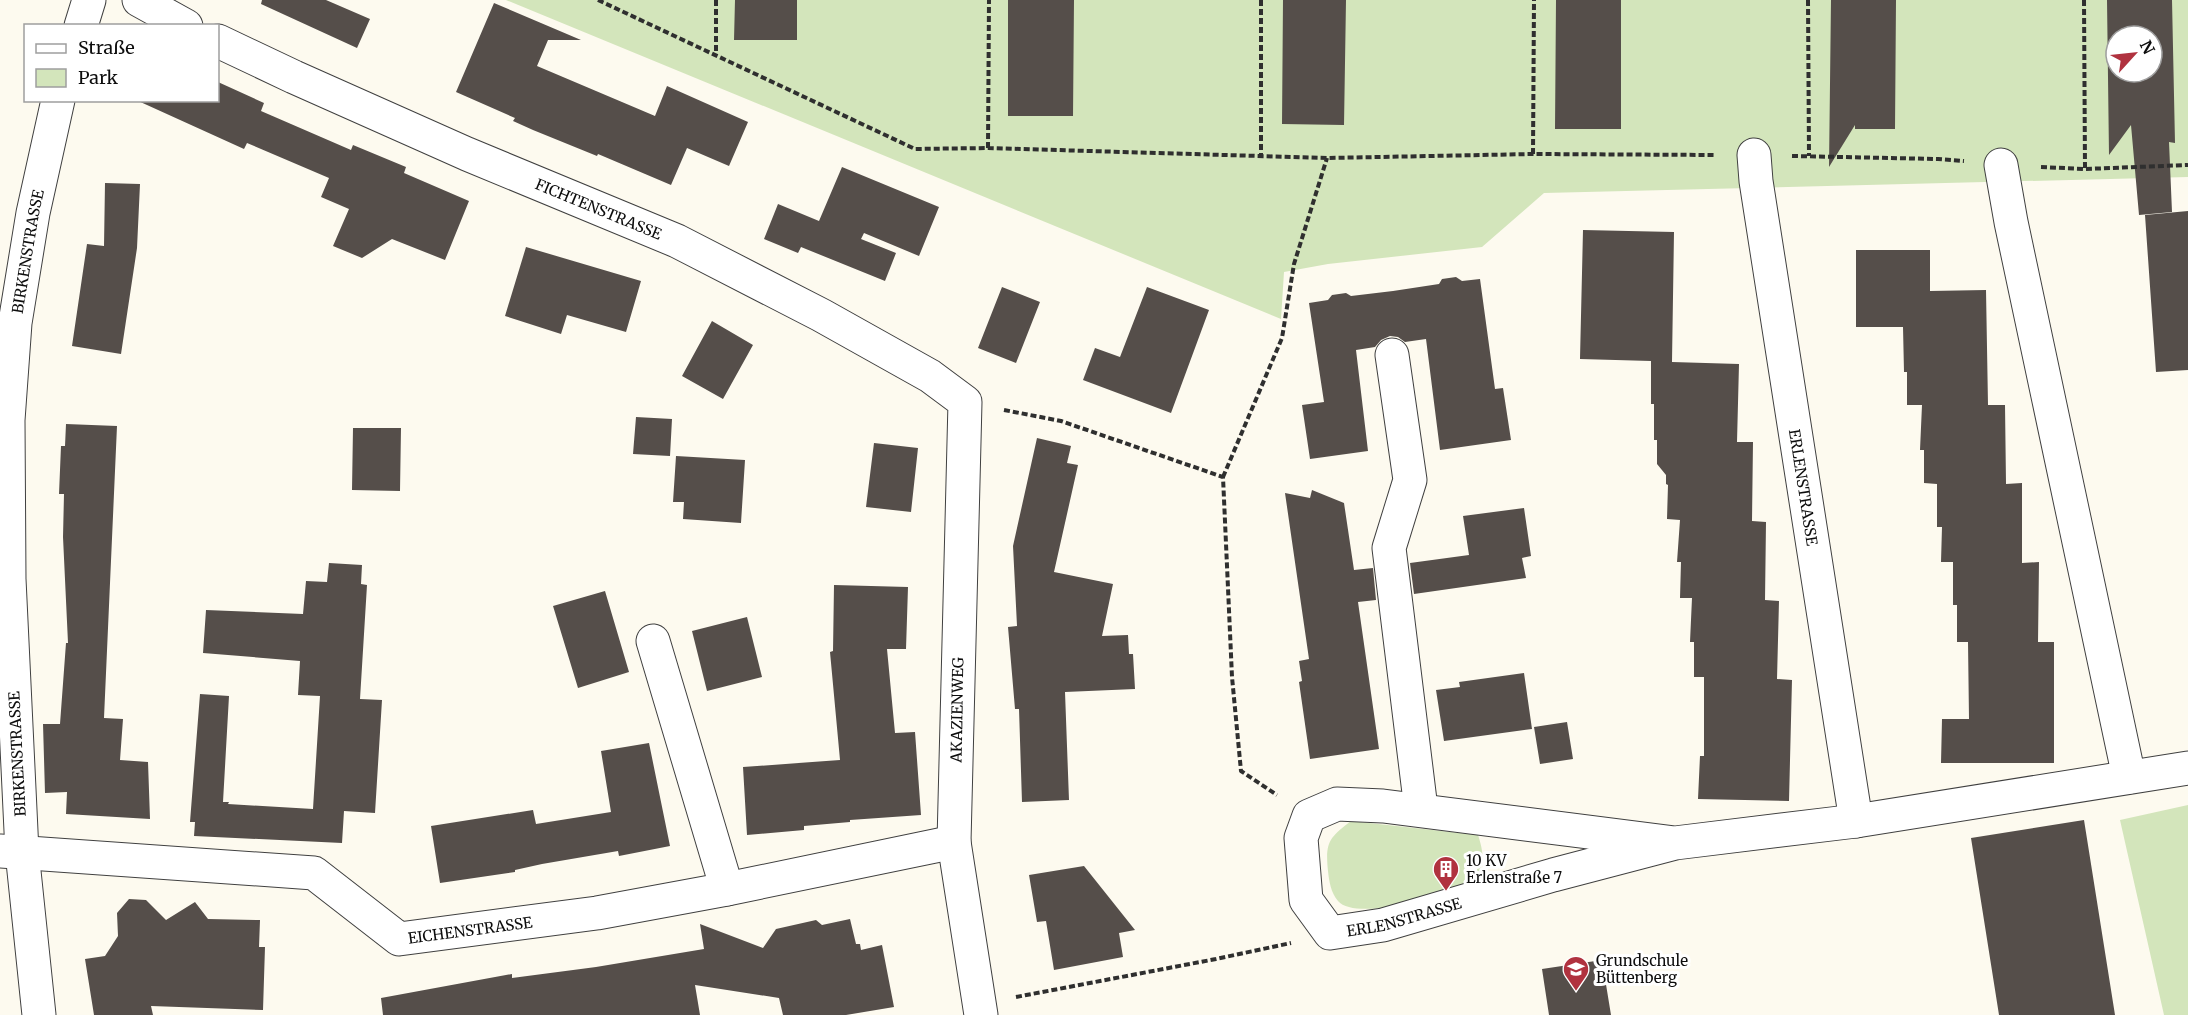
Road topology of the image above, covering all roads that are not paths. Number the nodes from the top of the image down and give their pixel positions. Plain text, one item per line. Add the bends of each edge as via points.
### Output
1 (89, 0) edge
2 (139, 0) edge
3 (82, 24) edge
4 (182, 24) edge
5 (219, 41) edge
6 (58, 102) edge
7 (1754, 155) road end
8 (2001, 165) road end
9 (1392, 356) dead end
10 (965, 402) joint
11 (653, 641) dead end
12 (2188, 768) edge
13 (2130, 777) junction
14 (1421, 809) junction
15 (1856, 820) junction
16 (954, 842) junction
17 (1675, 843) junction
18 (11, 851) edge
19 (727, 889) junction
20 (981, 1010) edge
21 (39, 1015) edge

1 - 3 street
2 - 4 street
5 - 10 street, FICHTENSTRASSE via 467,154 676,241 821,315 930,376
6 - 18 street, BIRKENSTRASSE via 33,213 15,323 8,420
7 - 15 street, ERLENSTRASSE
8 - 13 street
9 - 14 street via 1410,480 1389,548
10 - 16 street, AKAZIENWEG
11 - 19 street
12 - 13 street, ERLENSTRASSE
13 - 15 street, ERLENSTRASSE
14 - 17 street, ERLENSTRASSE
14 - 17 street, ERLENSTRASSE via 1337,804 1309,816 1301,838 1306,900 1330,933 1383,925
15 - 17 street, ERLENSTRASSE
16 - 19 street, EICHENSTRASSE
16 - 20 street, AKAZIENWEG
18 - 19 street, EICHENSTRASSE via 314,873 399,939 597,913
18 - 21 street, BIRKENSTRASSE

